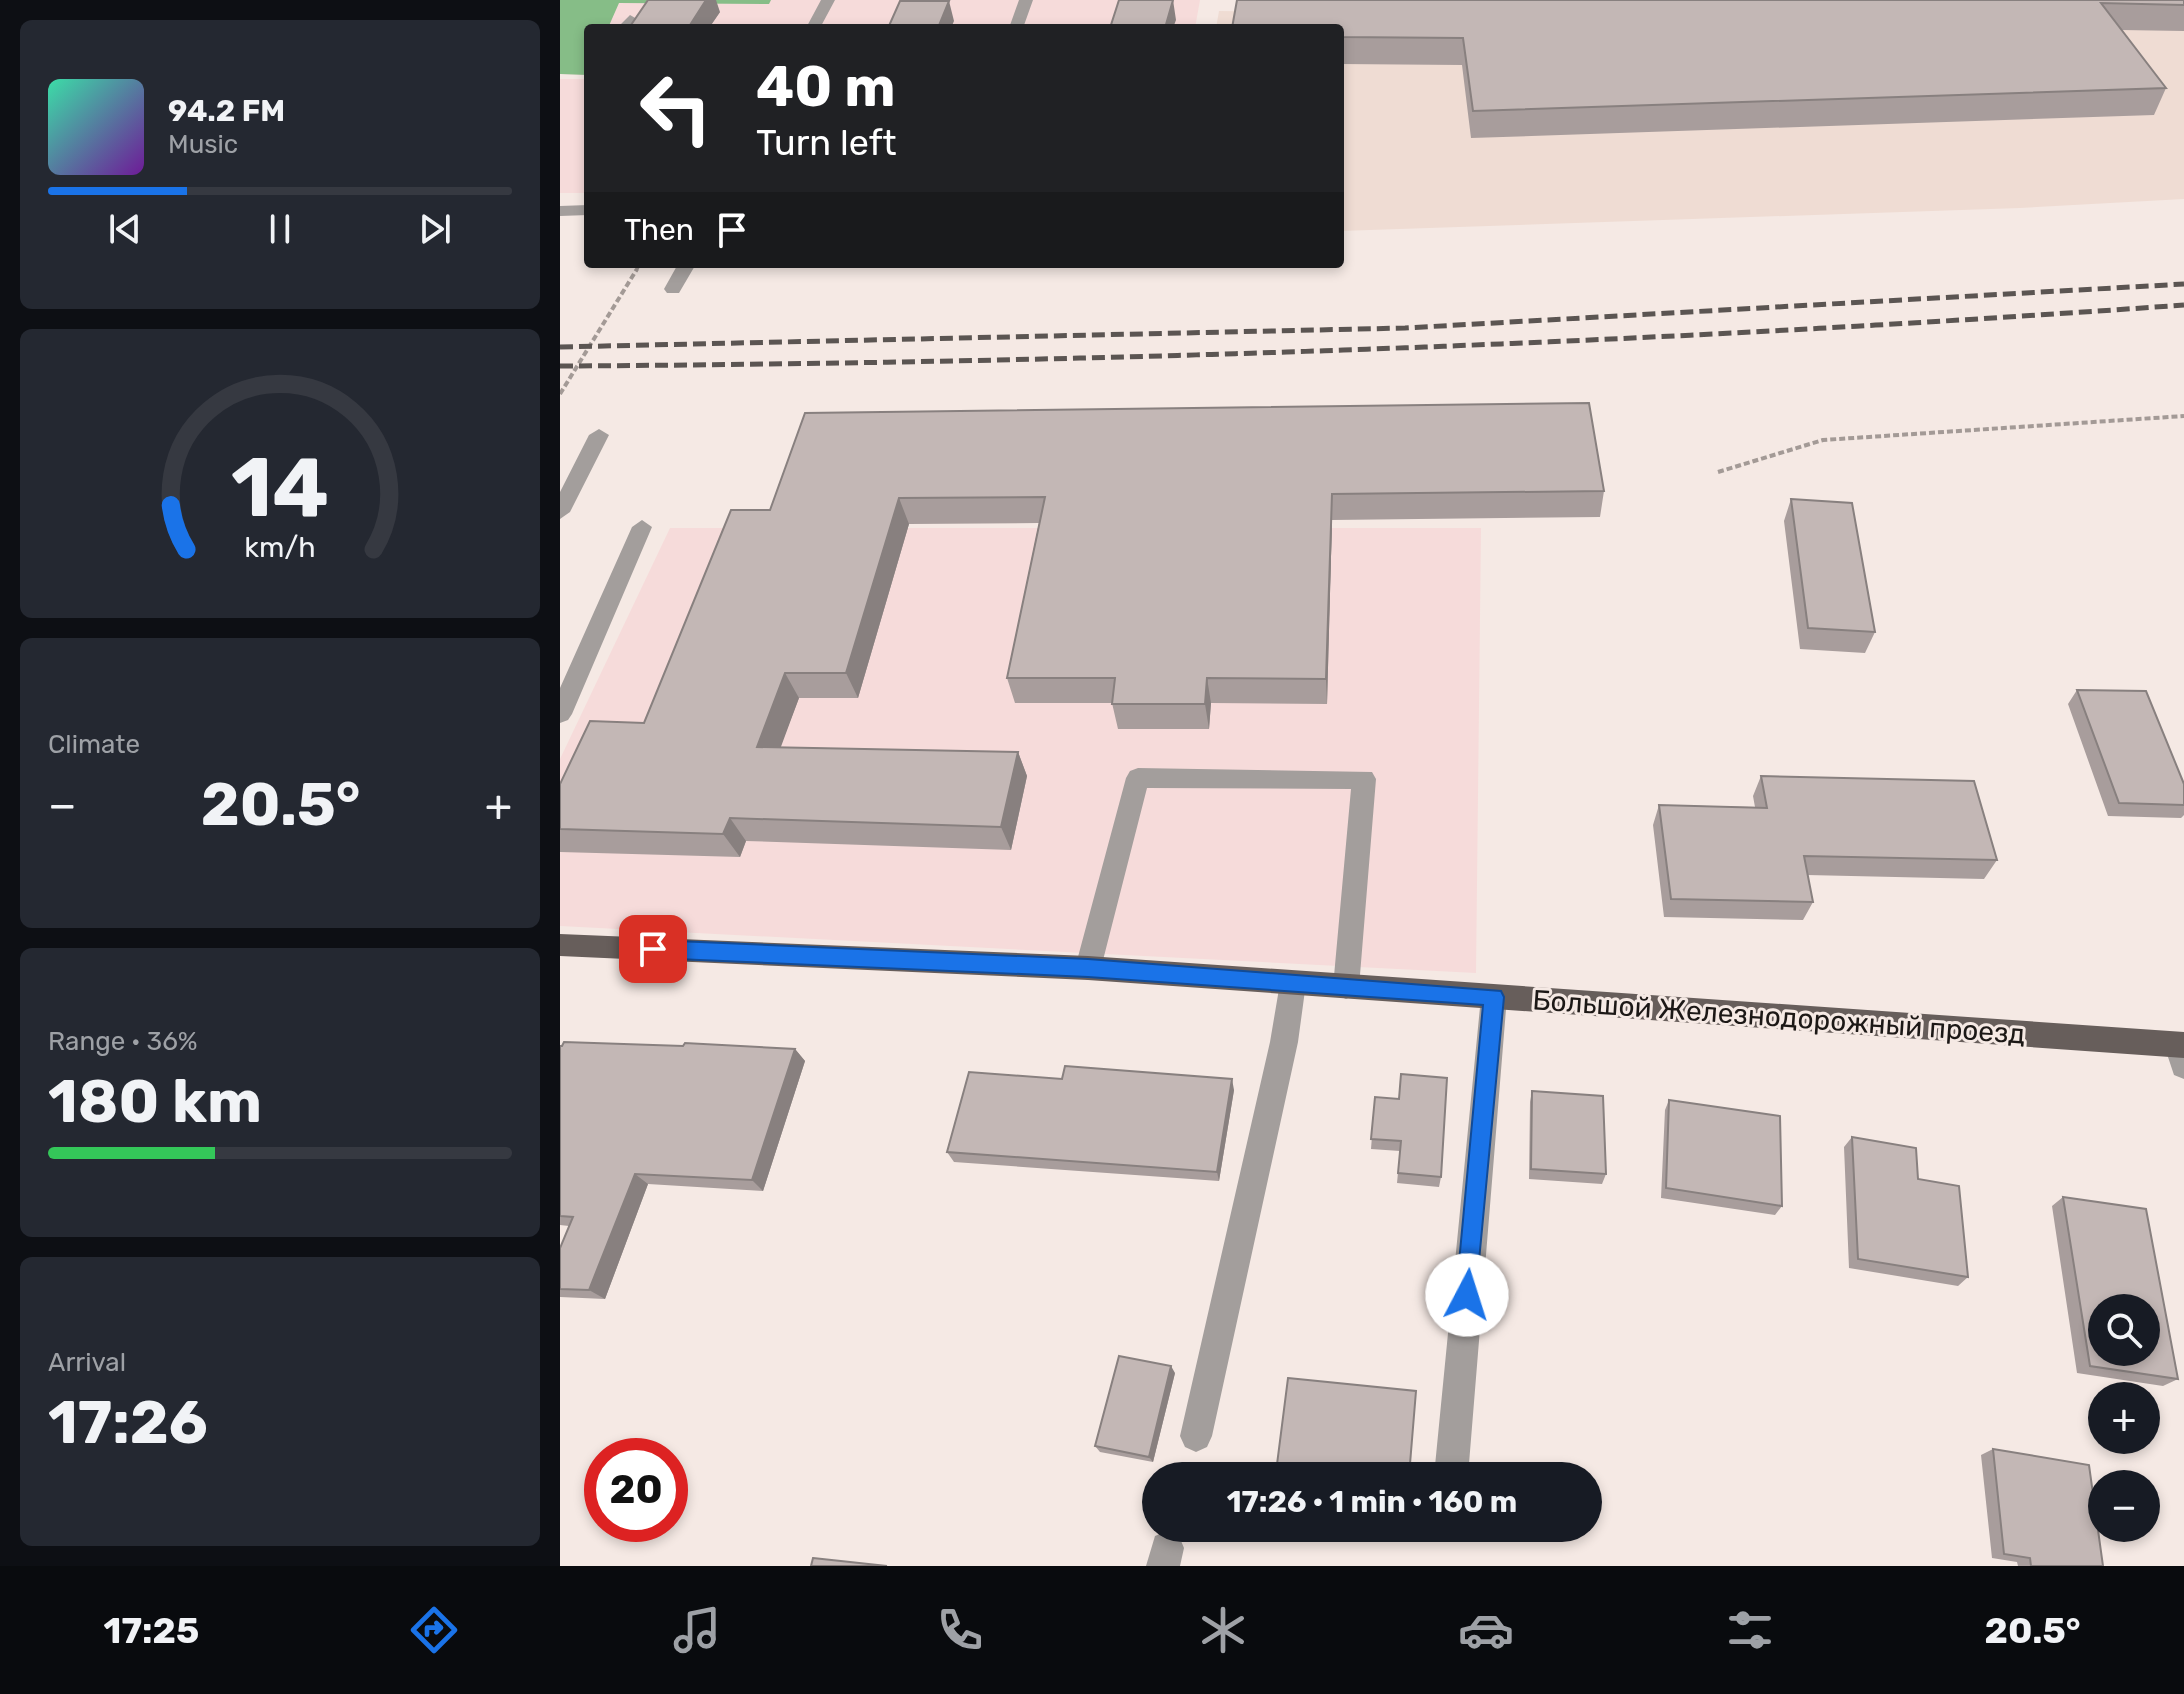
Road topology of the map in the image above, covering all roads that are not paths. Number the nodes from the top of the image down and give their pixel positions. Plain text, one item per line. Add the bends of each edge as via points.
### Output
1 (828, 0) edge
2 (1026, 0) edge
3 (815, 24) edge
4 (1017, 24) edge
5 (584, 210) edge
6 (560, 211) edge
7 (685, 268) edge
8 (673, 289) dead end
9 (599, 435) dead end
10 (560, 512) edge
11 (642, 527) dead end
12 (560, 714) edge
13 (560, 945) edge
14 (1088, 968) junction
15 (1293, 983) junction
16 (1346, 987) junction
17 (1494, 997) junction
18 (2182, 1052) edge
19 (1196, 1436) dead end
20 (1452, 1462) edge

1 - 3 street
2 - 4 street
5 - 6 street
7 - 8 street
9 - 10 street
11 - 12 street
13 - 14 main road, Большой Железнодорожный проезд
14 - 15 main road, Большой Железнодорожный проезд
14 - 16 street via 1138,778 1364,779
15 - 16 main road, Большой Железнодорожный проезд
15 - 19 street
16 - 17 main road, Большой Железнодорожный проезд
17 - 18 main road, Большой Железнодорожный проезд
17 - 20 street

